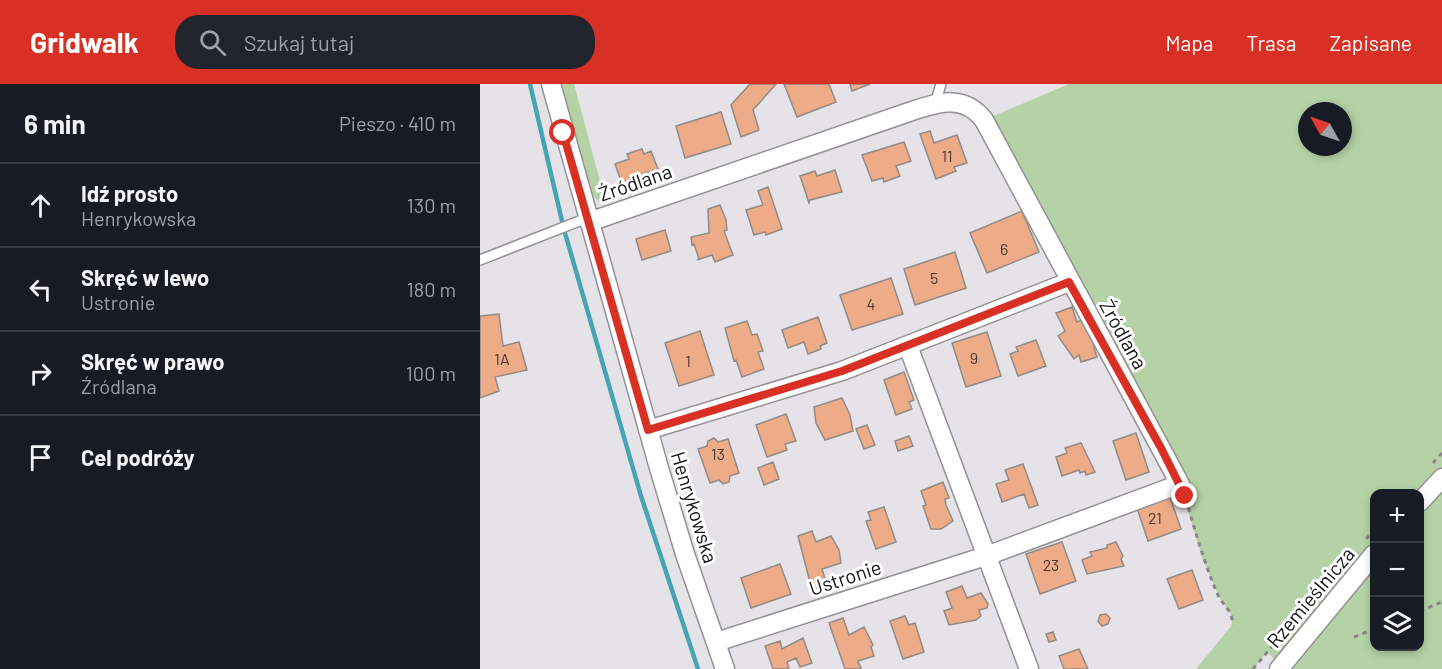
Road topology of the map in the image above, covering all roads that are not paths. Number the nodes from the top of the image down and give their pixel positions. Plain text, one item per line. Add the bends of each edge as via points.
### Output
1 (550, 84) edge
2 (941, 84) edge
3 (935, 104) junction
4 (588, 220) junction
5 (480, 260) edge
6 (1069, 282) junction
7 (908, 346) junction
8 (648, 430) junction
9 (1442, 478) edge
10 (1180, 484) joint
11 (1424, 497) edge
12 (989, 555) junction
13 (1370, 559) edge
14 (716, 642) junction
15 (725, 669) edge
16 (1029, 669) edge
17 (1279, 669) edge

1 - 4 street, Henrykowska
2 - 3 lane
3 - 4 street, Źródlana
3 - 6 street, Źródlana via 956,102 980,114
4 - 5 lane
4 - 8 street, Henrykowska
6 - 7 street
6 - 10 street, Źródlana
7 - 8 street via 842,371
7 - 12 street
8 - 14 street, Henrykowska
9 - 11 street
10 - 12 street, Ustronie
12 - 14 street, Ustronie
12 - 16 street
13 - 17 street, Rzemieślnicza
14 - 15 street, Henrykowska

